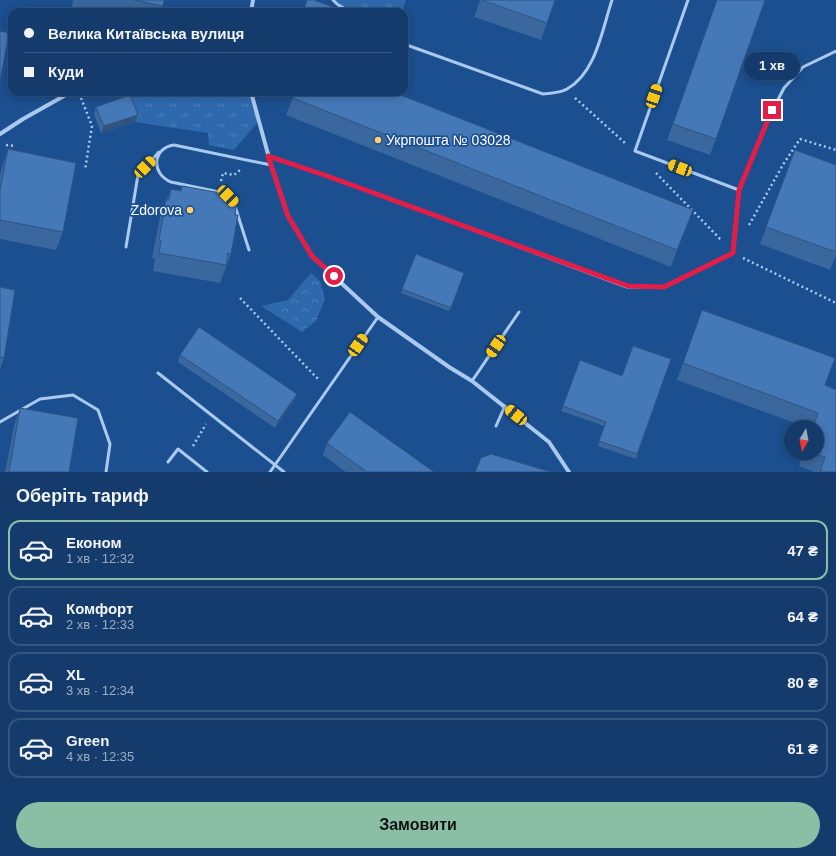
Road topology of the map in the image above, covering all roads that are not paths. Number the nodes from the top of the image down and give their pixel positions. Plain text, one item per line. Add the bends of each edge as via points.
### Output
1 (333, 0) edge
2 (612, 0) edge
3 (688, 0) edge
4 (343, 8) edge
5 (408, 45) edge
6 (836, 51) edge
7 (64, 96) edge
8 (252, 96) edge
9 (0, 134) edge
10 (160, 151) junction
11 (268, 156) junction
12 (271, 165) junction
13 (739, 190) junction
14 (126, 247) dead end
15 (249, 250) dead end
16 (519, 312) dead end
17 (378, 317) junction
18 (158, 373) dead end
19 (472, 381) junction
20 (505, 406) junction
21 (0, 422) edge
22 (496, 426) dead end
23 (168, 462) dead end
24 (275, 465) junction
25 (106, 472) edge
26 (207, 472) edge
27 (270, 472) edge
28 (284, 472) edge
29 (569, 472) edge

1 - 4 lane
2 - 5 lane via 592,63 581,78 566,90 543,94
3 - 13 lane via 635,151
6 - 13 lane via 803,67 784,88 767,121
7 - 9 street
8 - 11 street
10 - 12 lane via 174,145
10 - 14 lane via 138,175
10 - 15 lane via 157,161 158,172 163,179 228,196 234,203
11 - 12 street
11 - 13 lane via 628,286 664,287 733,253
12 - 17 street via 288,216 312,256
16 - 19 lane
17 - 19 street
17 - 24 lane
18 - 24 lane
19 - 20 street
20 - 22 lane
20 - 29 street via 549,442
21 - 25 lane via 40,399 73,395 98,410 110,444
23 - 26 lane via 178,449
24 - 27 lane
24 - 28 lane

